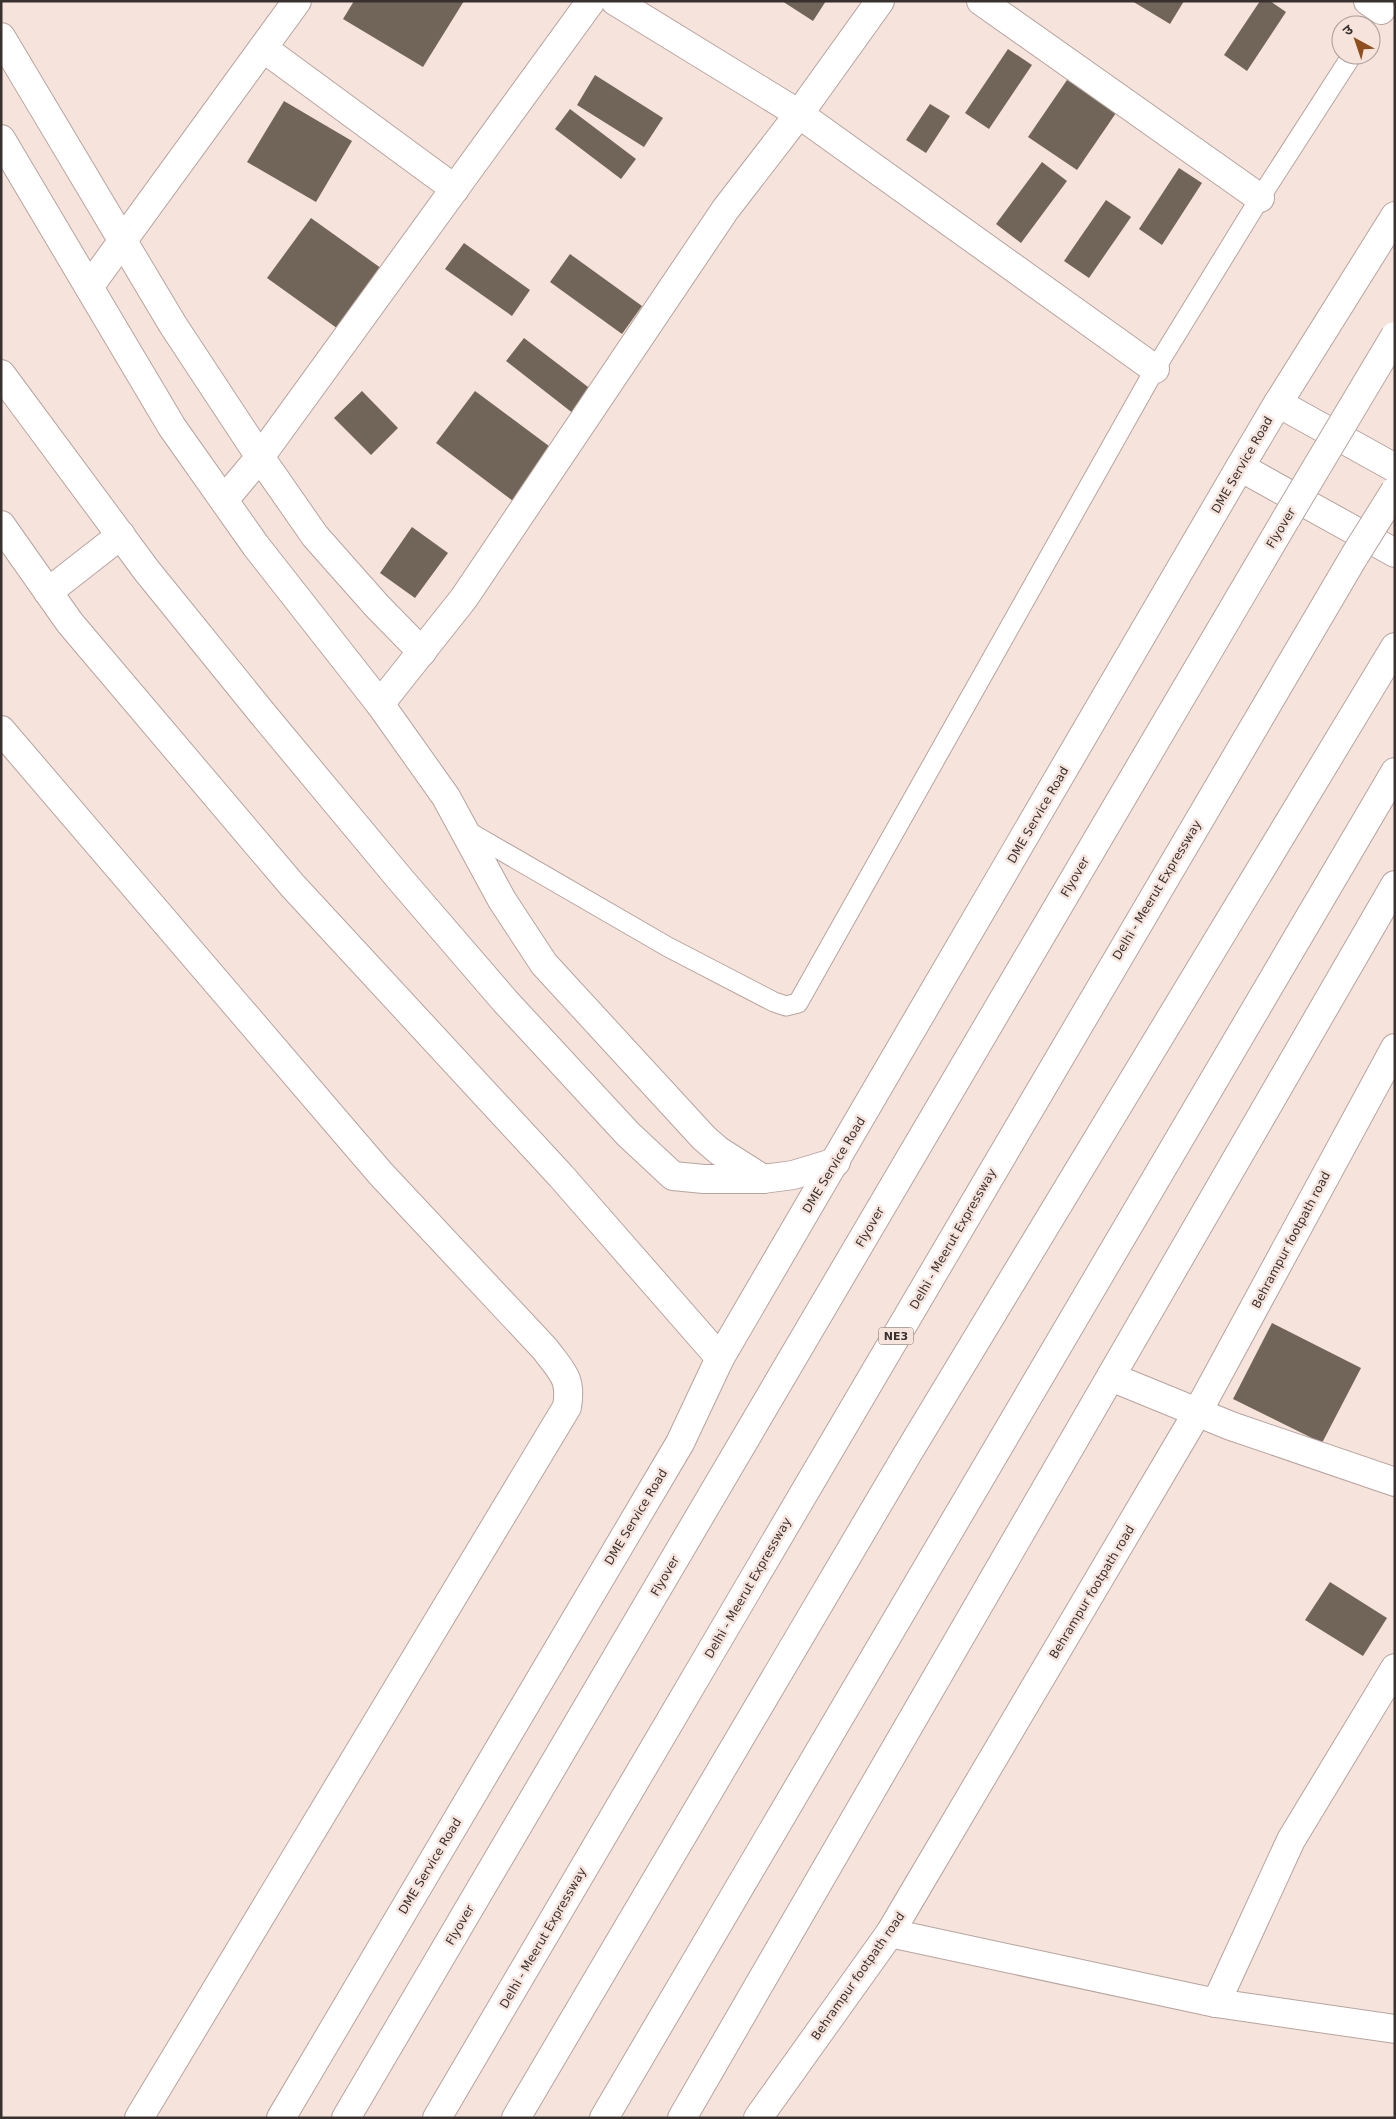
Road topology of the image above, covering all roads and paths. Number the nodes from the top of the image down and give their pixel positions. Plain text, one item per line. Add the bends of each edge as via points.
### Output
1 (297, 1) edge
2 (591, 1) edge
3 (615, 1) edge
4 (880, 1) edge
5 (981, 1) edge
6 (1, 37) edge
7 (263, 48) junction
8 (1346, 65) edge
9 (799, 114) junction
10 (1, 139) edge
11 (455, 189) junction
12 (1260, 198) junction
13 (1395, 216) edge
14 (122, 239) junction
15 (89, 286) junction
16 (1395, 336) edge
17 (1155, 369) junction
18 (1, 374) edge
19 (1278, 403) junction
20 (260, 457) junction
21 (1240, 467) junction
22 (1395, 468) edge
23 (1395, 491) edge
24 (224, 500) junction
25 (1, 525) edge
26 (121, 535) junction
27 (1395, 552) edge
28 (48, 592) junction
29 (1395, 647) edge
30 (422, 652) junction
31 (380, 704) junction
32 (1, 730) edge
33 (1395, 772) edge
34 (462, 828) junction
35 (1395, 885) edge
36 (1395, 1048) edge
37 (836, 1162) junction
38 (763, 1179) junction
39 (720, 1358) junction
40 (1111, 1377) junction
41 (1197, 1413) junction
42 (1395, 1482) edge
43 (1395, 1668) edge
44 (890, 1933) junction
45 (1216, 2003) junction
46 (1395, 2029) edge
47 (139, 2118) edge
48 (281, 2118) edge
49 (346, 2118) edge
50 (437, 2118) edge
51 (516, 2118) edge
52 (604, 2118) edge
53 (682, 2118) edge
54 (758, 2118) edge

1 - 7 main road
2 - 11 main road
3 - 9 main road
4 - 9 main road
5 - 12 main road
6 - 14 main road
7 - 11 main road
7 - 14 main road
8 - 12 lane
9 - 17 main road
9 - 30 main road via 725,210 464,598
10 - 15 main road
11 - 20 main road
12 - 17 lane
13 - 19 main road, DME Service Road
14 - 15 main road
14 - 20 main road via 173,325
15 - 24 main road via 172,427
16 - 49 main road, Flyover, bridge
17 - 34 lane via 798,1003 786,1006 774,1002 677,952
18 - 26 main road
19 - 21 main road, DME Service Road
19 - 22 main road
20 - 24 main road
20 - 30 main road via 315,536
21 - 27 main road
21 - 37 main road, DME Service Road
23 - 50 main road, Delhi - Meerut Expressway / NE3, bridge
24 - 31 main road via 256,546
25 - 28 main road
26 - 28 main road
26 - 38 main road via 256,706 400,879 505,1001 628,1134 673,1176 704,1180
28 - 39 main road via 70,623 292,885 561,1176
29 - 51 main road via 908,1453
30 - 31 main road
31 - 34 main road via 446,797
32 - 47 main road via 381,1174 545,1349 564,1375 570,1390 567,1407
33 - 52 main road
34 - 38 main road via 502,900 544,964 699,1133 719,1151
35 - 40 main road
36 - 41 main road, Behrampur footpath road
37 - 38 main road via 793,1175
37 - 39 main road, DME Service Road
39 - 48 main road, DME Service Road via 680,1443
40 - 41 main road
40 - 53 main road
41 - 42 main road
41 - 44 main road, Behrampur footpath road
43 - 45 main road via 1291,1840
44 - 45 main road
44 - 54 main road, Behrampur footpath road
45 - 46 main road

